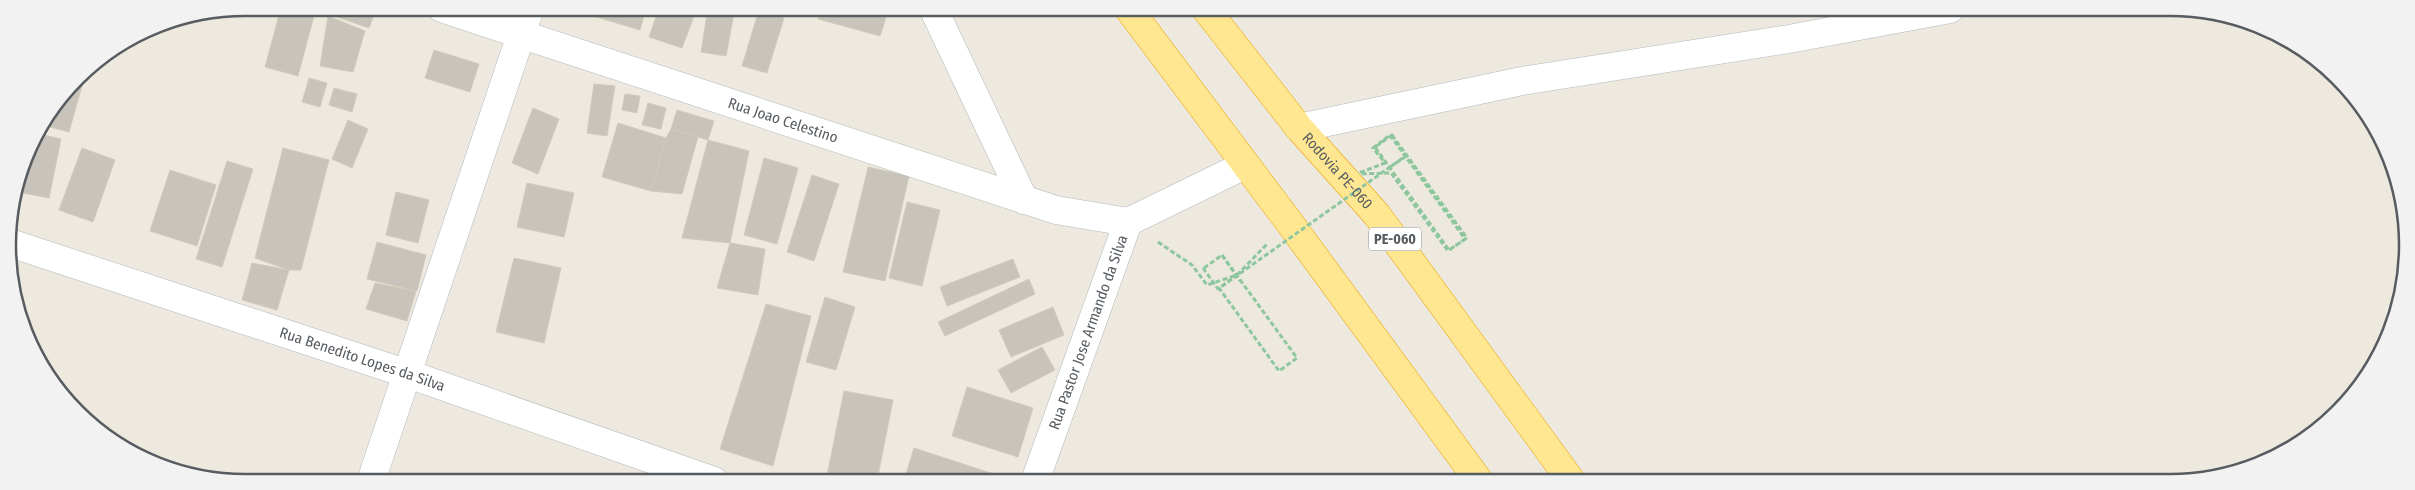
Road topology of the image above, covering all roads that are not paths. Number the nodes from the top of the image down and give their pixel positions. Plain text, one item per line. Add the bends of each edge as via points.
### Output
1 (466, 16) edge
2 (527, 16) edge
3 (937, 16) edge
4 (1134, 16) edge
5 (1215, 16) edge
6 (1912, 16) edge
7 (520, 34) junction
8 (1299, 128) junction
9 (1245, 165) junction
10 (1024, 200) junction
11 (1128, 222) junction
12 (16, 245) edge
13 (408, 374) junction
14 (373, 474) edge
15 (694, 474) edge
16 (1038, 474) edge
17 (1472, 474) edge
18 (1566, 474) edge

1 - 7 street, Rua Joao Celestino
2 - 7 street
3 - 10 street
4 - 9 highway
5 - 8 highway, Rodovia PE-060 / PE-060
6 - 8 street via 1522,81
7 - 10 street, Rua Joao Celestino
7 - 13 street
8 - 18 highway, Rodovia PE-060 / PE-060 via 1377,215
9 - 11 street, Rua Pastor Jose Armando da Silva
9 - 17 highway
10 - 11 street, Rua Joao Celestino via 1056,210
11 - 16 street, Rua Pastor Jose Armando da Silva
12 - 13 street, Rua Benedito Lopes da Silva
13 - 14 street
13 - 15 street, Rua Benedito Lopes da Silva

